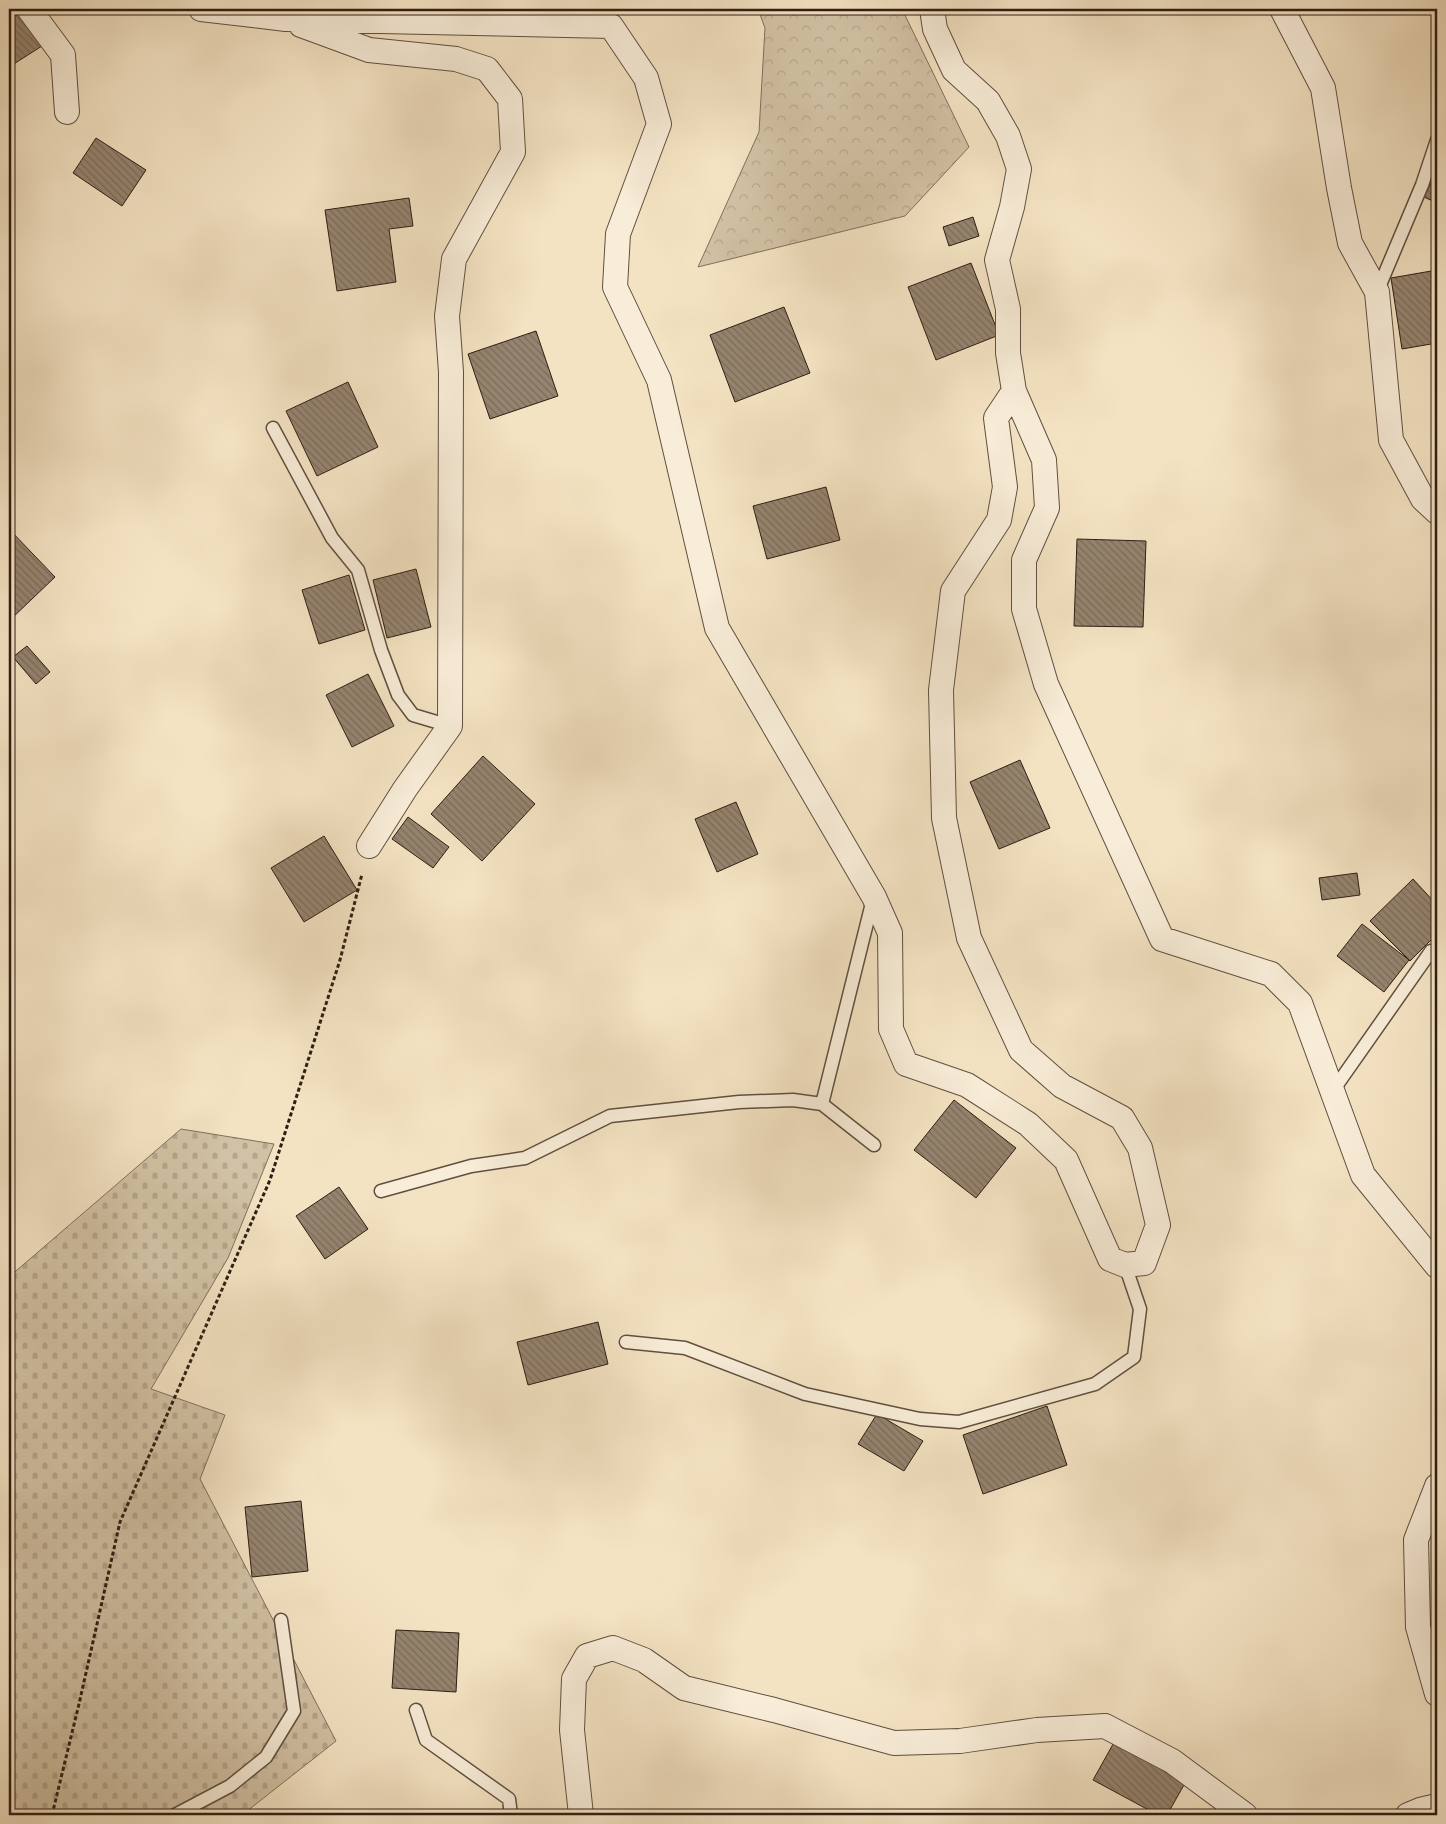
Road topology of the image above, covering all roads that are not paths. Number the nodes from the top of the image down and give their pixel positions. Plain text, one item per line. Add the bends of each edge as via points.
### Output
1 (29, 9) edge
2 (201, 9) edge
3 (932, 9) edge
4 (1282, 9) edge
5 (286, 19) junction
6 (67, 112) dead end
7 (1437, 140) edge
8 (1377, 292) junction
9 (1014, 391) junction
10 (273, 428) dead end
11 (1437, 512) edge
12 (450, 726) junction
13 (369, 846) road end
14 (874, 897) junction
15 (1431, 951) dead end
16 (1332, 1092) junction
17 (822, 1104) junction
18 (874, 1145) dead end
19 (380, 1191) dead end
20 (1125, 1264) junction
21 (1437, 1266) edge
22 (626, 1342) dead end
23 (1437, 1486) edge
24 (281, 1620) dead end
25 (1437, 1694) edge
26 (416, 1710) dead end
27 (1437, 1806) edge
28 (175, 1815) edge
29 (512, 1815) edge
30 (581, 1815) edge
31 (1245, 1815) edge
32 (1408, 1815) edge

1 - 6 street via 63,56
2 - 5 street
3 - 9 street via 935,29 954,70 988,101 1008,136 1019,169 997,260 1008,309 1008,353
4 - 8 street via 1323,88 1350,243
5 - 12 street via 369,50 456,59 487,69 510,99 513,152 454,258 447,316 451,372
5 - 14 street via 611,26 616,33 646,78 660,124 618,234 615,287 659,380 717,628
7 - 8 lane via 1422,185
8 - 11 street via 1391,440 1423,499
9 - 16 street via 1044,460 1047,508 1024,560 1024,609 1046,684 1134,878 1162,939 1271,974 1300,1003
9 - 20 street via 996,418 1006,487 999,520 953,591 942,690 944,818 968,938 1021,1050 1062,1086 1122,1118 1140,1148 1158,1225 1144,1263
10 - 12 lane via 332,538 358,570 398,695 413,714
12 - 13 street via 404,789
14 - 17 lane
14 - 20 street via 890,933 891,1030 906,1064 968,1084 1028,1124 1066,1160 1110,1259
15 - 16 lane
16 - 21 street via 1363,1175
17 - 18 lane
17 - 19 lane via 793,1100 739,1102 610,1116 524,1158 471,1166
20 - 22 lane via 1140,1309 1134,1357 1095,1384 959,1422 920,1419 805,1394 685,1348
23 - 25 street via 1416,1540 1418,1626
24 - 28 lane via 294,1711 266,1757 230,1786
26 - 29 lane via 426,1740 509,1799
27 - 32 street
30 - 31 street via 572,1730 574,1679 587,1656 613,1648 644,1660 684,1688 894,1743 960,1741 1037,1730 1105,1726 1172,1761

